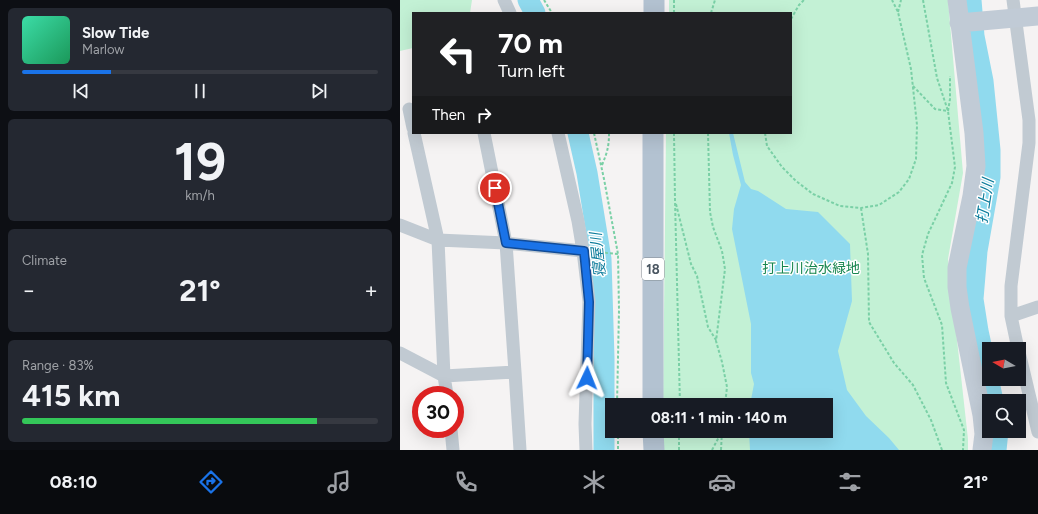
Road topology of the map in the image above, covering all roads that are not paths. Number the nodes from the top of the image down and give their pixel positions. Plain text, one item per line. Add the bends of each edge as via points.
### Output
1 (504, 0) edge
2 (654, 0) edge
3 (957, 0) edge
4 (1014, 9) edge
5 (510, 12) edge
6 (654, 12) edge
7 (1038, 16) edge
8 (969, 22) junction
9 (407, 109) edge
10 (412, 125) edge
11 (414, 134) edge
12 (484, 134) edge
13 (558, 134) edge
14 (653, 134) edge
15 (1034, 143) edge
16 (400, 225) edge
17 (438, 240) junction
18 (506, 243) junction
19 (584, 251) junction
20 (1038, 307) edge
21 (1010, 316) junction
22 (1016, 342) edge
23 (400, 353) edge
24 (515, 372) junction
25 (444, 376) junction
26 (1026, 381) edge
27 (446, 386) edge
28 (653, 398) edge
29 (1038, 432) edge
30 (452, 438) edge
31 (653, 438) edge
32 (453, 450) edge
33 (520, 450) edge
34 (586, 450) edge
35 (654, 450) edge
36 (982, 450) edge

1 - 5 street
2 - 6 main road
3 - 8 street
4 - 7 street
4 - 8 street
4 - 15 street
8 - 36 street via 976,166 957,268 957,287 982,415
9 - 10 street
11 - 17 street
12 - 18 street
13 - 19 street
14 - 28 main road, 18
15 - 21 street via 1011,286
16 - 17 street
17 - 18 street
17 - 25 street
18 - 19 street
18 - 24 street
19 - 34 street via 589,302
20 - 21 street
21 - 22 street
23 - 25 street
24 - 25 street
24 - 33 street
25 - 27 street
26 - 29 street
30 - 32 street
31 - 35 main road

